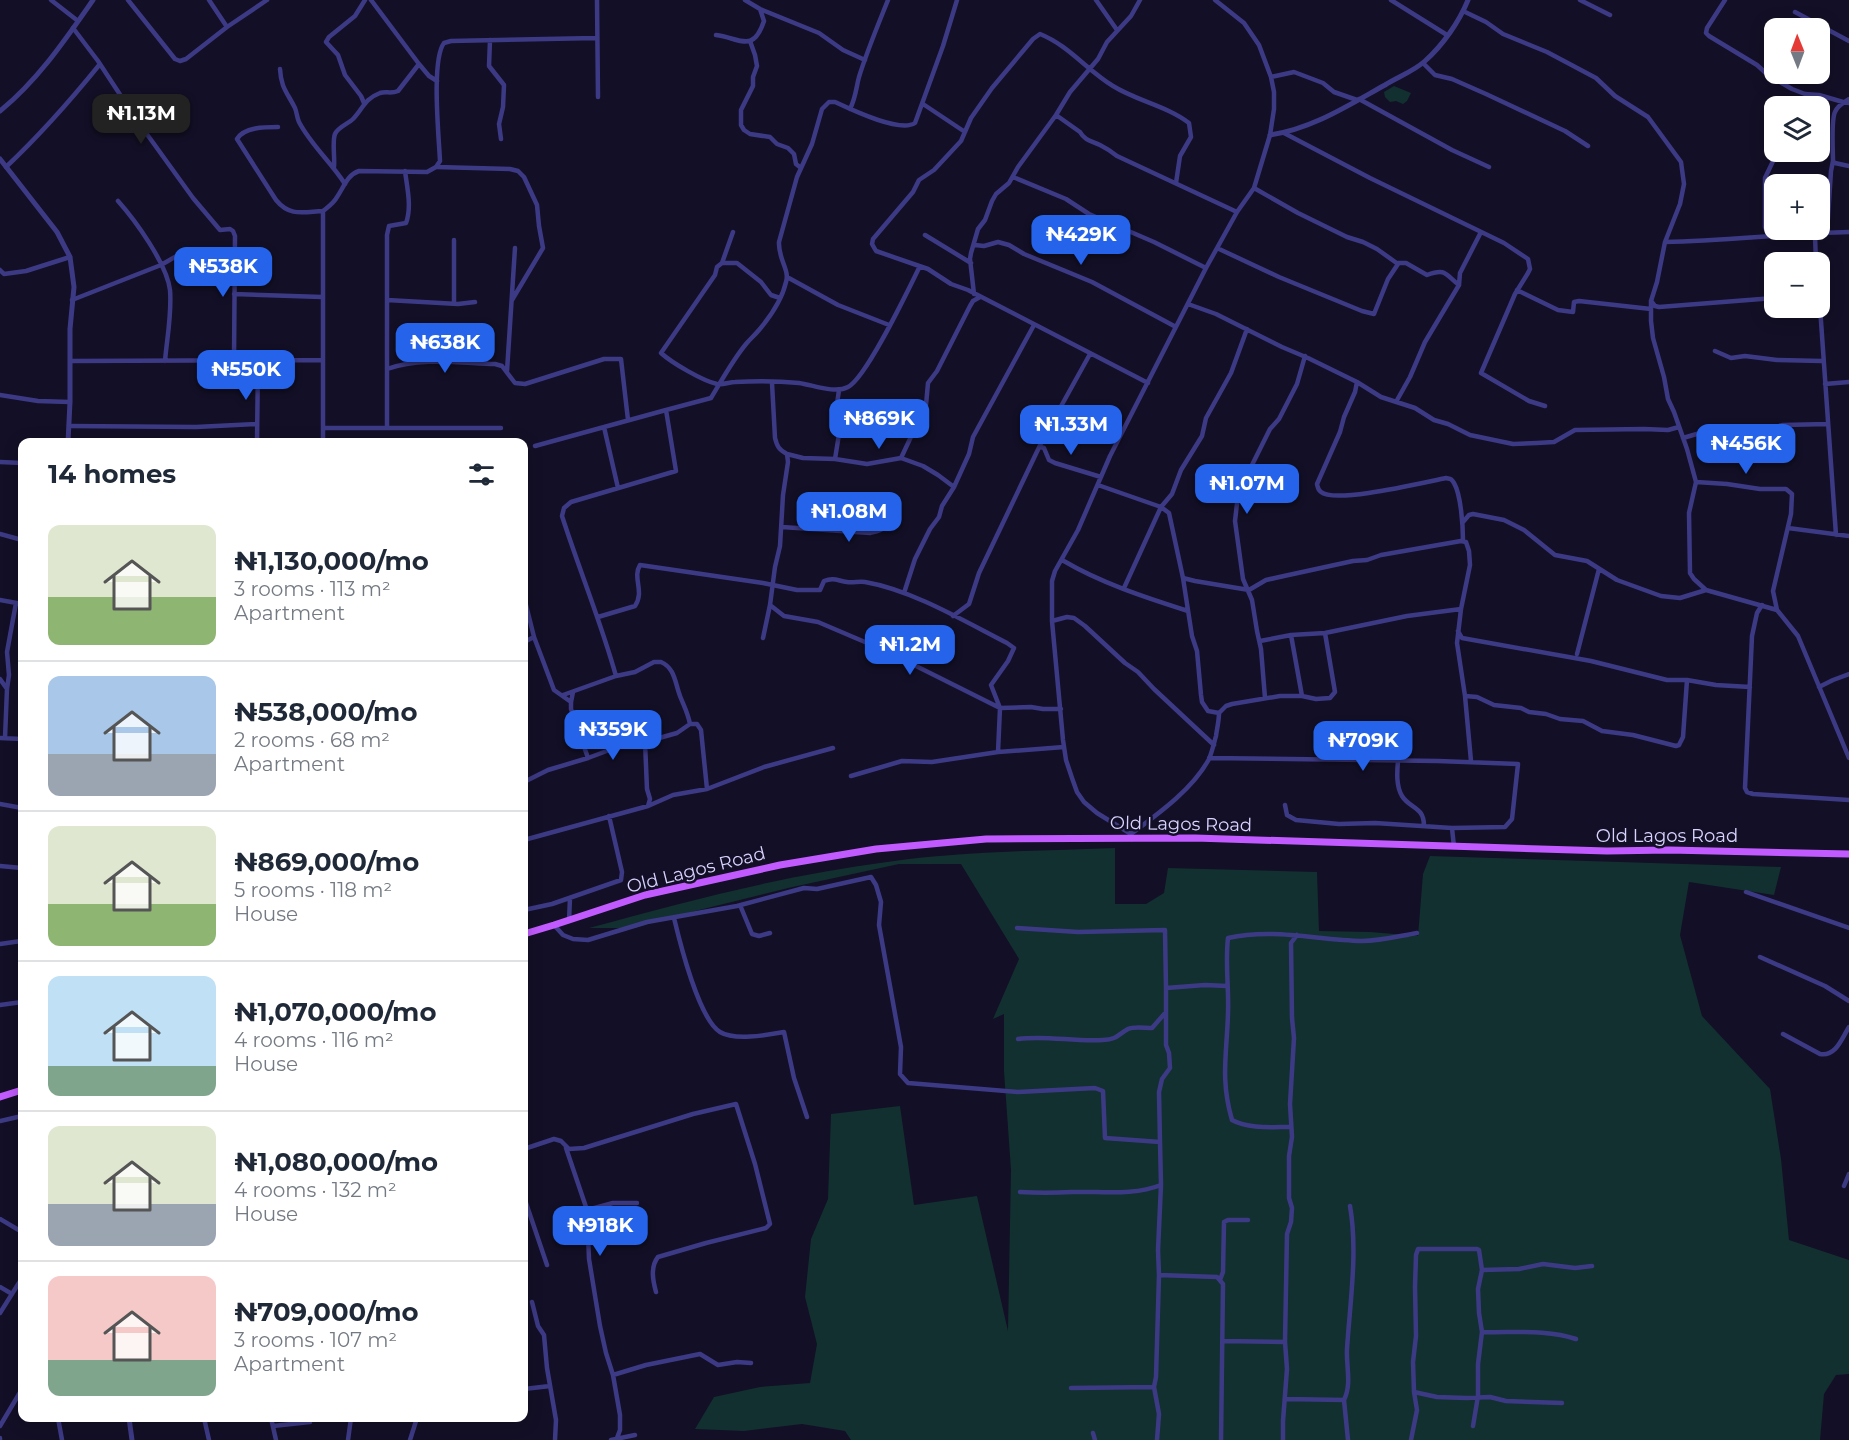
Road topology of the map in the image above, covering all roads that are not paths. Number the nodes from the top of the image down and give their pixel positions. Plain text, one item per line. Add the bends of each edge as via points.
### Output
1 (51, 0) edge
2 (93, 0) edge
3 (128, 0) edge
4 (209, 0) edge
5 (267, 0) edge
6 (365, 0) edge
7 (372, 0) edge
8 (597, 0) edge
9 (745, 0) edge
10 (888, 0) edge
11 (957, 0) edge
12 (1096, 0) edge
13 (1140, 0) edge
14 (1215, 0) edge
15 (1390, 0) edge
16 (1468, 0) edge
17 (1580, 0) edge
18 (1725, 0) edge
19 (760, 9) junction
20 (1463, 11) junction
21 (1795, 12) dead end
22 (1610, 15) dead end
23 (78, 21) junction
24 (227, 27) junction
25 (73, 28) junction
26 (1117, 30) junction
27 (716, 35) dead end
28 (1447, 35) junction
29 (597, 38) junction
30 (490, 40) junction
31 (750, 41) junction
32 (1849, 41) edge
33 (865, 60) junction
34 (1423, 63) junction
35 (100, 64) junction
36 (418, 64) junction
37 (1089, 67) junction
38 (280, 69) dead end
39 (1271, 77) junction
40 (437, 81) junction
41 (597, 97) dead end
42 (1358, 100) junction
43 (1849, 101) edge
44 (1843, 102) junction
45 (364, 103) junction
46 (923, 104) junction
47 (850, 109) junction
48 (0, 111) edge
49 (1056, 116) junction
50 (278, 127) dead end
51 (965, 132) junction
52 (1284, 133) junction
53 (1270, 135) junction
54 (501, 139) dead end
55 (1588, 146) dead end
56 (0, 159) edge
57 (1833, 161) junction
58 (1849, 166) edge
59 (6, 167) junction
60 (334, 167) junction
61 (436, 167) junction
62 (1489, 167) dead end
63 (801, 168) junction
64 (405, 171) junction
65 (1830, 174) edge
66 (1013, 177) junction
67 (1176, 183) junction
68 (345, 184) junction
69 (1254, 188) junction
70 (118, 201) dead end
71 (323, 211) junction
72 (1237, 212) junction
73 (733, 232) dead end
74 (1481, 232) junction
75 (1830, 232) edge
76 (1849, 232) edge
77 (925, 235) dead end
78 (1764, 237) edge
79 (454, 240) dead end
80 (1665, 242) junction
81 (975, 245) junction
82 (515, 248) dead end
83 (1217, 248) junction
84 (187, 250) dead end
85 (70, 257) junction
86 (722, 263) junction
87 (971, 263) junction
88 (1398, 264) junction
89 (161, 265) junction
90 (920, 266) junction
91 (1206, 268) junction
92 (2, 272) edge
93 (787, 277) junction
94 (0, 279) edge
95 (1459, 285) junction
96 (1517, 290) junction
97 (234, 294) junction
98 (977, 295) junction
99 (322, 297) junction
100 (780, 298) junction
101 (1764, 299) edge
102 (72, 300) junction
103 (387, 300) junction
104 (512, 300) junction
105 (1652, 301) junction
106 (474, 302) dead end
107 (454, 303) junction
108 (1188, 304) junction
109 (1651, 309) junction
110 (1820, 318) edge
111 (889, 325) junction
112 (1034, 326) junction
113 (1176, 327) junction
114 (1247, 329) junction
115 (1715, 351) dead end
116 (1090, 354) junction
117 (1305, 356) junction
118 (234, 360) junction
119 (323, 360) junction
120 (71, 361) junction
121 (165, 361) junction
122 (258, 361) junction
123 (1822, 361) junction
124 (387, 369) junction
125 (507, 371) junction
126 (1357, 382) junction
127 (1849, 382) edge
128 (772, 383) junction
129 (1148, 383) junction
130 (718, 384) junction
131 (1825, 384) junction
132 (839, 390) junction
133 (0, 395) edge
134 (70, 402) junction
135 (1396, 402) junction
136 (1545, 406) dead end
137 (666, 410) junction
138 (628, 420) junction
139 (257, 424) junction
140 (1828, 424) junction
141 (69, 426) junction
142 (604, 427) junction
143 (1679, 427) junction
144 (323, 428) junction
145 (387, 428) junction
146 (501, 428) dead end
147 (68, 438) edge
148 (257, 438) edge
149 (323, 438) edge
150 (1683, 438) junction
151 (535, 446) dead end
152 (1041, 447) junction
153 (787, 454) junction
154 (901, 458) junction
155 (835, 459) junction
156 (0, 462) edge
157 (18, 463) edge
158 (1101, 477) junction
159 (1696, 482) junction
160 (1098, 484) junction
161 (954, 488) junction
162 (618, 489) junction
163 (1161, 507) junction
164 (885, 516) dead end
165 (1463, 522) junction
166 (782, 527) junction
167 (1788, 528) junction
168 (0, 534) edge
169 (1836, 535) junction
170 (1849, 536) edge
171 (18, 539) edge
172 (1463, 541) junction
173 (1062, 560) junction
174 (1599, 569) junction
175 (1183, 578) junction
176 (772, 585) junction
177 (1124, 588) junction
178 (1249, 590) junction
179 (1706, 590) junction
180 (903, 593) junction
181 (0, 600) edge
182 (16, 603) joint
183 (770, 605) junction
184 (1762, 605) junction
185 (1461, 609) junction
186 (1777, 610) junction
187 (1188, 611) junction
188 (528, 613) edge
189 (953, 616) junction
190 (598, 617) junction
191 (1052, 621) junction
192 (1458, 631) junction
193 (1325, 633) junction
194 (1291, 635) junction
195 (534, 637) junction
196 (763, 638) dead end
197 (528, 640) edge
198 (1260, 641) junction
199 (1577, 654) dead end
200 (9, 668) junction
201 (0, 670) edge
202 (1849, 674) edge
203 (616, 676) junction
204 (0, 679) edge
205 (1687, 680) junction
206 (1750, 687) junction
207 (1819, 687) junction
208 (7, 688) junction
209 (573, 692) junction
210 (563, 695) junction
211 (1302, 696) junction
212 (1465, 696) junction
213 (1265, 698) junction
214 (571, 702) junction
215 (1000, 708) junction
216 (1061, 709) junction
217 (1219, 713) junction
218 (690, 724) junction
219 (3, 738) edge
220 (18, 739) edge
221 (645, 742) junction
222 (1214, 745) junction
223 (1064, 747) junction
224 (833, 748) dead end
225 (998, 752) junction
226 (588, 758) junction
227 (1209, 758) junction
228 (1849, 758) edge
229 (1398, 761) junction
230 (1471, 762) junction
231 (851, 776) dead end
232 (528, 780) edge
233 (707, 789) junction
234 (1849, 801) edge
235 (0, 804) edge
236 (1285, 805) dead end
237 (648, 806) junction
238 (18, 807) edge
239 (609, 816) junction
240 (1424, 826) junction
241 (1452, 828) junction
242 (1132, 836) junction
243 (528, 839) edge
244 (1454, 847) junction
245 (1849, 854) edge
246 (0, 866) edge
247 (18, 868) edge
248 (1746, 892) dead end
249 (570, 898) junction
250 (740, 905) junction
251 (528, 909) edge
252 (674, 918) junction
253 (569, 921) junction
254 (554, 925) junction
255 (1017, 928) dead end
256 (1849, 928) edge
257 (528, 932) edge
258 (770, 933) dead end
259 (1417, 933) dead end
260 (1297, 935) junction
261 (18, 939) edge
262 (0, 944) edge
263 (1760, 957) dead end
264 (1227, 986) junction
265 (1166, 988) junction
266 (1849, 1001) edge
267 (18, 1003) edge
268 (0, 1005) edge
269 (1166, 1012) junction
270 (1849, 1027) edge
271 (1783, 1034) dead end
272 (1018, 1039) dead end
273 (18, 1091) edge
274 (0, 1097) edge
275 (18, 1117) edge
276 (807, 1117) dead end
277 (0, 1121) edge
278 (1290, 1127) junction
279 (1160, 1142) junction
280 (566, 1147) junction
281 (528, 1148) edge
282 (1849, 1174) edge
283 (1161, 1185) junction
284 (1844, 1186) dead end
285 (1020, 1192) dead end
286 (637, 1203) dead end
287 (1350, 1206) dead end
288 (528, 1209) edge
289 (587, 1210) junction
290 (0, 1219) edge
291 (1248, 1220) dead end
292 (18, 1230) edge
293 (547, 1265) dead end
294 (1592, 1266) dead end
295 (1482, 1270) junction
296 (1159, 1275) junction
297 (1220, 1280) junction
298 (18, 1284) edge
299 (0, 1287) edge
300 (656, 1293) dead end
301 (12, 1294) junction
302 (532, 1302) dead end
303 (0, 1313) edge
304 (1482, 1332) junction
305 (1576, 1339) dead end
306 (1222, 1341) junction
307 (1285, 1342) junction
308 (751, 1363) dead end
309 (613, 1375) junction
310 (550, 1386) junction
311 (1154, 1387) junction
312 (1071, 1388) dead end
313 (528, 1389) edge
314 (1414, 1392) junction
315 (18, 1396) edge
316 (1478, 1396) junction
317 (1285, 1399) junction
318 (1344, 1400) junction
319 (1562, 1403) dead end
320 (0, 1411) edge
321 (7, 1414) junction
322 (59, 1422) edge
323 (130, 1422) edge
324 (205, 1422) edge
325 (272, 1422) edge
326 (310, 1422) dead end
327 (350, 1422) edge
328 (416, 1422) edge
329 (0, 1426) edge
330 (273, 1426) junction
331 (1473, 1426) dead end
332 (1092, 1433) dead end
333 (635, 1435) dead end
334 (617, 1438) junction
335 (62, 1440) edge
336 (132, 1440) edge
337 (209, 1440) edge
338 (276, 1440) edge
339 (348, 1440) edge
340 (410, 1440) edge
341 (555, 1440) edge
342 (611, 1440) edge
343 (1095, 1440) edge
344 (1157, 1440) edge
345 (1221, 1440) edge
346 (1283, 1440) edge
347 (1348, 1440) edge
348 (1411, 1440) edge

1 - 23 street
2 - 23 street
3 - 24 street via 180,61
4 - 24 street
5 - 24 street
6 - 45 street via 355,16 326,42 338,55 345,75
7 - 36 street
8 - 29 street
9 - 19 street
10 - 33 street
11 - 46 street
12 - 26 street
13 - 26 street
14 - 39 street via 1254,36
15 - 28 street
16 - 20 street
17 - 22 street
18 - 44 street via 1707,28 1708,36 1792,89
19 - 31 street via 764,21
19 - 33 street via 819,33
20 - 28 street
20 - 80 street via 1591,74 1647,117 1682,166 1682,196
21 - 32 street
23 - 25 street
25 - 35 street
25 - 48 street via 29,85
26 - 37 street
27 - 31 street
28 - 34 street
29 - 30 street
29 - 41 street
30 - 40 street via 444,43 438,54
30 - 54 street via 489,66 504,85
31 - 63 street via 757,66 753,86 741,110 741,125 750,134 768,136 788,148
33 - 47 street
34 - 42 street
34 - 55 street via 1435,75 1486,94
35 - 59 street via 40,135
35 - 97 street via 194,198 220,230 233,231
36 - 40 street
36 - 45 street via 395,92 381,92
37 - 49 street
37 - 51 street via 1044,35 1038,35 992,88
37 - 67 street via 1114,87 1189,123 1191,137 1180,156
38 - 60 street via 282,87 298,120
39 - 42 street via 1294,72
39 - 53 street via 1275,100
40 - 61 street via 440,161
42 - 52 street
42 - 62 street
43 - 44 street
44 - 57 street via 1834,113
45 - 60 street via 355,117 334,135
46 - 47 street via 915,123 908,127
46 - 51 street
47 - 63 street via 835,102 825,105
49 - 66 street
49 - 67 street via 1086,139
50 - 71 street via 252,129 237,139 283,209
51 - 90 street via 934,170 919,180 873,239 876,251
52 - 53 street
52 - 74 street
53 - 69 street
56 - 59 street
57 - 58 street
57 - 65 street
59 - 85 street via 57,232
60 - 68 street
61 - 64 street via 427,172
61 - 104 street via 510,169 524,177 537,205 543,248
63 - 93 street via 779,242
64 - 68 street via 359,171
64 - 103 street via 408,219 387,229
66 - 81 street via 992,201
66 - 91 street
67 - 72 street
68 - 71 street
69 - 72 street
69 - 88 street via 1298,213 1370,245
70 - 89 street
71 - 99 street
72 - 83 street
73 - 86 street
74 - 95 street via 1460,273
74 - 96 street via 1528,259 1528,273
75 - 76 street
77 - 87 street
78 - 80 street
79 - 107 street
80 - 105 street
81 - 87 street
81 - 113 street via 1009,245 1092,282
82 - 104 street
83 - 88 street via 1374,314
83 - 91 street
84 - 89 street
85 - 92 street via 26,271
85 - 102 street
86 - 100 street via 737,263 771,295
86 - 130 street via 662,353 686,370
87 - 98 street
88 - 95 street via 1406,263 1427,275 1443,272
89 - 102 street
89 - 121 street via 170,297
90 - 98 street
90 - 111 street
91 - 108 street
92 - 94 street
93 - 100 street
93 - 111 street via 838,305
95 - 135 street
96 - 109 street via 1558,310 1574,312 1574,302 1579,301
96 - 136 street via 1481,373
97 - 99 street
97 - 118 street
98 - 112 street
98 - 154 street via 928,383 926,405
99 - 119 street
100 - 130 street
101 - 105 street via 1659,307
102 - 120 street
103 - 107 street
103 - 124 street
104 - 125 street
105 - 109 street
106 - 107 street
108 - 113 street
108 - 114 street
109 - 143 street via 1666,393
110 - 123 street
111 - 132 street via 859,378
112 - 116 street
112 - 161 street via 973,437
113 - 129 street
114 - 117 street
114 - 163 street via 1231,373 1206,418 1202,436 1180,470 1172,494
115 - 123 street via 1731,358
116 - 129 street
116 - 152 street
117 - 126 street
117 - 178 street via 1297,384 1238,495 1235,521 1243,579
118 - 121 street
118 - 122 street
119 - 122 street
119 - 144 street
120 - 121 street
120 - 134 street
122 - 139 street
123 - 131 street
124 - 125 street via 414,363 495,364
124 - 145 street
125 - 138 street via 515,384 525,384 604,359 621,359
126 - 135 street
126 - 165 street via 1317,484 1321,493 1359,494 1446,478 1454,482
127 - 131 street
128 - 130 street
128 - 132 street
128 - 153 street via 777,444
129 - 158 street
130 - 137 street via 711,398
131 - 140 street
132 - 155 street via 836,411 840,428
133 - 134 street
134 - 141 street
135 - 143 street via 1470,435 1513,444 1554,442 1575,430
137 - 138 street
137 - 162 street via 676,471
138 - 142 street
139 - 141 street
139 - 148 street
140 - 150 street via 1783,425 1723,434 1707,431
140 - 169 street
141 - 147 street
142 - 151 street
142 - 162 street
143 - 150 street
144 - 145 street
144 - 149 street
145 - 146 street
150 - 159 street
152 - 158 street via 1055,463
152 - 189 street via 979,573 969,604
153 - 155 street
153 - 166 street
154 - 155 street via 867,464
154 - 161 street
156 - 157 street
158 - 160 street
159 - 167 street via 1790,491
159 - 179 street via 1689,513 1690,573
160 - 163 street
160 - 173 street
161 - 180 street via 915,559
162 - 190 street via 571,502 562,516
163 - 175 street via 1169,513
163 - 177 street
164 - 166 street via 885,527 870,533
165 - 172 street
165 - 174 street via 1473,514 1504,520 1524,530 1555,555 1587,561
166 - 176 street
167 - 169 street
167 - 186 street via 1773,591
168 - 171 street
169 - 170 street
172 - 178 street via 1266,580
172 - 185 street via 1467,543 1470,565
173 - 177 street
173 - 191 street via 1052,581
174 - 179 street via 1617,580 1669,598
174 - 199 street
175 - 178 street
175 - 187 street
176 - 180 street via 820,590 824,581 832,578
176 - 183 street
176 - 190 street via 640,565 640,592 635,606
177 - 187 street
178 - 198 street
179 - 184 street
180 - 189 street
181 - 182 street
182 - 200 street via 8,646
183 - 196 street
183 - 215 street via 784,616 813,620 886,651
184 - 186 street
184 - 206 street via 1752,636
185 - 192 street
185 - 193 street
186 - 207 street via 1798,636
187 - 217 street via 1202,702 1208,711
188 - 195 street
189 - 215 street via 1014,648 991,685
190 - 203 street
191 - 216 street
191 - 222 street via 1074,618 1085,626
192 - 205 street via 1462,638 1667,680
192 - 212 street
193 - 194 street
193 - 211 street via 1334,695 1316,699
194 - 198 street
194 - 211 street
195 - 197 street
195 - 210 street via 554,690
198 - 213 street
200 - 201 street
200 - 208 street
202 - 207 street
203 - 209 street
203 - 218 street via 654,663 666,664
204 - 208 street
205 - 206 street
205 - 212 street via 1683,737 1676,746
206 - 234 street via 1745,778 1748,792
207 - 228 street
208 - 219 street
209 - 210 street
209 - 214 street
210 - 214 street
211 - 213 street
212 - 230 street
213 - 217 street via 1232,704
214 - 226 street
215 - 216 street
215 - 225 street
216 - 223 street
217 - 222 street
218 - 221 street via 677,733
218 - 233 street via 697,724 701,730
219 - 220 street
221 - 226 street via 628,743
221 - 237 street
222 - 227 street
223 - 225 street
223 - 242 street via 1077,792 1084,802
224 - 233 street via 764,766
225 - 231 street via 932,762 902,761
226 - 232 street
227 - 229 street
227 - 242 street via 1180,795
229 - 230 street
229 - 240 street via 1400,793 1422,814
230 - 241 street via 1518,764 1512,819 1505,827
233 - 237 street via 673,795
235 - 238 street
236 - 240 street via 1287,815 1296,820
237 - 239 street
239 - 243 street
239 - 249 street via 621,880
240 - 241 street
241 - 244 street
242 - 244 main road, Old Lagos Road
242 - 253 main road, Old Lagos Road via 986,839 833,855 645,896
244 - 245 main road, Old Lagos Road
246 - 247 street
248 - 256 street
249 - 251 street
249 - 253 street
250 - 252 street
250 - 258 street via 752,934
250 - 279 street via 804,888 817,889 871,877 881,902 879,925 901,1047 900,1074 908,1083 1018,1092 1095,1088 1103,1091 1105,1138
252 - 254 street via 588,940 563,935
252 - 276 street via 701,1004 717,1030 740,1036 784,1032
253 - 254 main road, Old Lagos Road
254 - 257 main road, Old Lagos Road
255 - 265 street via 1078,932 1165,930
259 - 260 street via 1361,941
260 - 264 street via 1248,934 1228,938
260 - 278 street via 1291,943 1294,1038
261 - 262 street
263 - 266 street
264 - 265 street
264 - 278 street via 1224,1073 1232,1120 1250,1126
265 - 269 street
267 - 268 street
269 - 272 street via 1152,1028 1129,1028 1106,1040
269 - 279 street via 1170,1068 1161,1079 1159,1092
270 - 271 street via 1835,1050 1826,1055
273 - 274 main road
275 - 277 street
278 - 307 street via 1292,1208 1287,1234
279 - 283 street
280 - 281 street via 554,1139
280 - 289 street
280 - 300 street via 584,1148 732,1103 737,1105 770,1224 658,1257 653,1266
282 - 284 street
283 - 285 street via 1125,1192
283 - 296 street
286 - 289 street via 613,1203
287 - 318 street via 1353,1250
288 - 293 street
289 - 309 street via 589,1258
290 - 292 street
291 - 297 street via 1224,1222
294 - 295 street via 1543,1264
295 - 304 street
295 - 314 street via 1477,1249 1418,1249
296 - 297 street
296 - 311 street
297 - 306 street
298 - 301 street
299 - 301 street
301 - 303 street
302 - 310 street via 544,1335
304 - 305 street via 1565,1335
304 - 316 street
306 - 307 street
306 - 345 street
307 - 317 street
308 - 309 street via 718,1365 700,1354
309 - 334 street via 620,1415
310 - 313 street
310 - 341 street
311 - 312 street
311 - 344 street via 1159,1414
314 - 316 street via 1437,1397
314 - 348 street via 1417,1410
315 - 321 street
316 - 319 street
316 - 331 street
317 - 318 street
317 - 346 street
318 - 347 street
320 - 321 street
321 - 329 street
322 - 335 street
323 - 336 street
324 - 337 street
325 - 330 street
326 - 330 street
327 - 339 street
328 - 340 street
330 - 338 street
332 - 343 street
333 - 334 street
334 - 342 street

